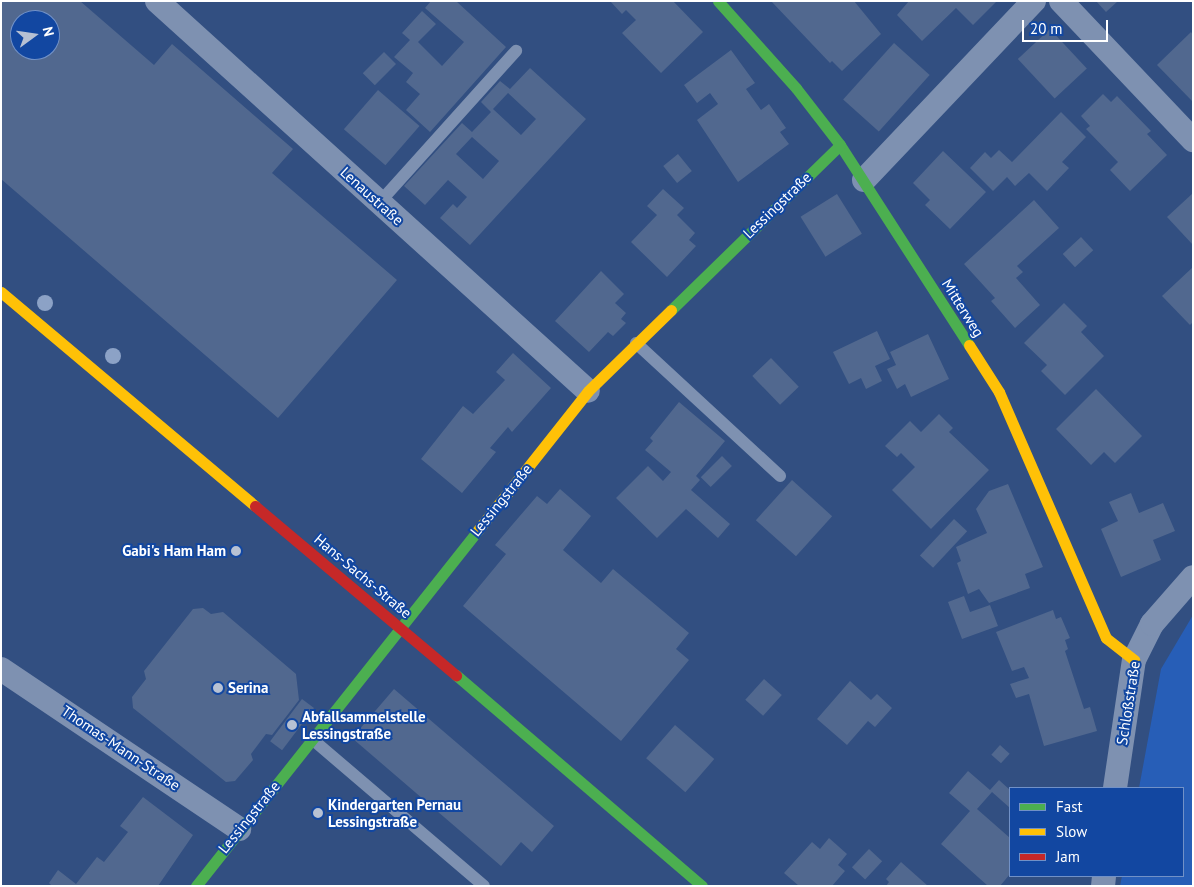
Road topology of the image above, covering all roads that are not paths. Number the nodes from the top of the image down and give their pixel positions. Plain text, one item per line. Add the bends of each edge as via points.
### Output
1 (157, 1) edge
2 (718, 1) edge
3 (1034, 1) edge
4 (1061, 1) edge
5 (516, 51) dead end
6 (1193, 140) edge
7 (840, 145) junction
8 (864, 180) junction
9 (379, 203) junction
10 (1, 292) edge
11 (636, 343) junction
12 (588, 390) junction
13 (780, 476) dead end
14 (1193, 577) edge
15 (400, 627) junction
16 (1134, 660) junction
17 (1, 669) edge
18 (312, 739) junction
19 (1115, 787) edge
20 (239, 829) junction
21 (196, 886) edge
22 (484, 886) edge
23 (702, 886) edge

1 - 9 street, Lenaustraße
2 - 7 street, Mitterweg via 796,88
3 - 8 street
4 - 6 street
5 - 9 lane
7 - 8 street, Mitterweg
7 - 11 street, Lessingstraße
8 - 16 street, Mitterweg via 999,392 1106,638
9 - 12 street, Lenaustraße
10 - 15 street, Hans-Sachs-Straße
11 - 12 street, Lessingstraße
11 - 13 lane
12 - 15 street, Lessingstraße
14 - 16 street, Schloßstraße via 1152,624
15 - 18 street, Lessingstraße
15 - 23 street, Hans-Sachs-Straße
16 - 19 street, Schloßstraße
17 - 20 street, Thomas-Mann-Straße
18 - 20 street, Lessingstraße
18 - 22 lane
20 - 21 street, Lessingstraße

